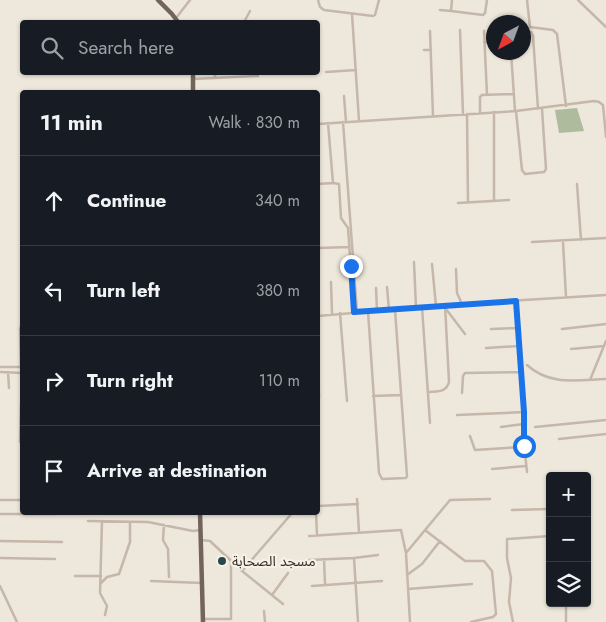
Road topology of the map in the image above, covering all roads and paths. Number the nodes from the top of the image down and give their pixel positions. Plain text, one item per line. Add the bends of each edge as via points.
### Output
1 (158, 0) edge
2 (190, 0) edge
3 (318, 0) edge
4 (378, 0) edge
5 (452, 0) edge
6 (486, 0) edge
7 (527, 0) edge
8 (578, 0) edge
9 (440, 10) dead end
10 (250, 11) dead end
11 (451, 11) junction
12 (352, 14) junction
13 (175, 20) edge
14 (177, 20) edge
15 (245, 20) edge
16 (606, 27) edge
17 (460, 30) dead end
18 (430, 31) dead end
19 (484, 31) dead end
20 (531, 32) edge
21 (484, 42) joint
22 (424, 50) dead end
23 (430, 50) junction
24 (511, 60) edge
25 (356, 70) junction
26 (326, 72) dead end
27 (193, 75) edge
28 (216, 75) edge
29 (258, 76) dead end
30 (214, 78) junction
31 (193, 79) junction
32 (193, 90) edge
33 (513, 94) junction
34 (488, 95) junction
35 (344, 96) dead end
36 (566, 106) junction
37 (540, 109) junction
38 (516, 111) junction
39 (494, 112) junction
40 (480, 113) junction
41 (463, 114) junction
42 (467, 114) junction
43 (433, 116) junction
44 (359, 121) junction
45 (345, 122) junction
46 (328, 123) junction
47 (320, 124) edge
48 (606, 137) edge
49 (333, 183) junction
50 (320, 184) edge
51 (577, 184) dead end
52 (510, 200) dead end
53 (494, 201) junction
54 (468, 202) junction
55 (458, 203) dead end
56 (606, 238) edge
57 (580, 240) junction
58 (563, 241) junction
59 (532, 242) dead end
60 (349, 246) junction
61 (320, 248) edge
62 (414, 262) dead end
63 (432, 264) dead end
64 (456, 269) dead end
65 (331, 282) dead end
66 (387, 286) dead end
67 (376, 288) dead end
68 (606, 295) edge
69 (566, 298) junction
70 (516, 301) junction
71 (462, 304) junction
72 (436, 306) junction
73 (422, 307) junction
74 (445, 307) junction
75 (416, 308) junction
76 (389, 310) junction
77 (395, 310) junction
78 (377, 311) junction
79 (356, 312) junction
80 (368, 312) junction
81 (340, 313) junction
82 (332, 314) junction
83 (320, 316) edge
84 (606, 324) edge
85 (518, 328) junction
86 (491, 329) dead end
87 (562, 329) dead end
88 (465, 334) dead end
89 (606, 341) edge
90 (519, 346) junction
91 (604, 346) junction
92 (486, 348) dead end
93 (570, 349) dead end
94 (527, 365) dead end
95 (0, 367) edge
96 (20, 367) edge
97 (0, 372) edge
98 (8, 372) junction
99 (521, 372) junction
100 (20, 373) edge
101 (606, 379) edge
102 (590, 380) junction
103 (9, 388) dead end
104 (428, 392) junction
105 (462, 393) dead end
106 (401, 395) junction
107 (373, 396) junction
108 (347, 401) dead end
109 (524, 412) junction
110 (457, 416) dead end
111 (606, 420) edge
112 (430, 423) dead end
113 (524, 424) junction
114 (501, 426) dead end
115 (535, 427) dead end
116 (606, 434) edge
117 (470, 436) dead end
118 (559, 439) dead end
119 (524, 443) junction
120 (526, 466) junction
121 (492, 468) dead end
122 (527, 472) dead end
123 (490, 499) dead end
124 (0, 500) edge
125 (20, 500) edge
126 (357, 500) dead end
127 (358, 504) junction
128 (320, 506) edge
129 (546, 509) edge
130 (512, 510) dead end
131 (0, 514) edge
132 (20, 514) edge
133 (200, 515) edge
134 (290, 515) edge
135 (316, 515) edge
136 (88, 521) dead end
137 (102, 521) junction
138 (130, 522) junction
139 (164, 525) junction
140 (200, 530) junction
141 (426, 530) junction
142 (359, 532) junction
143 (309, 536) dead end
144 (317, 536) junction
145 (546, 536) edge
146 (201, 540) junction
147 (440, 541) junction
148 (0, 542) edge
149 (62, 542) dead end
150 (406, 553) junction
151 (378, 555) dead end
152 (0, 558) edge
153 (354, 558) junction
154 (55, 559) dead end
155 (324, 559) junction
156 (309, 560) dead end
157 (231, 561) junction
158 (242, 571) junction
159 (288, 573) dead end
160 (407, 575) junction
161 (75, 576) dead end
162 (101, 576) junction
163 (169, 577) dead end
164 (151, 581) dead end
165 (382, 581) dead end
166 (100, 582) junction
167 (202, 583) junction
168 (356, 583) junction
169 (325, 584) junction
170 (472, 584) dead end
171 (0, 586) edge
172 (312, 586) dead end
173 (408, 589) junction
174 (272, 594) junction
175 (283, 604) dead end
176 (566, 607) edge
177 (264, 611) dead end
178 (106, 615) dead end
179 (203, 621) edge
180 (17, 622) edge
181 (265, 622) edge
182 (358, 622) edge
183 (410, 622) edge
184 (471, 622) edge
185 (513, 622) edge
186 (566, 622) edge

1 - 13 main road
2 - 14 street
3 - 12 street via 322,9
4 - 12 street via 374,16
5 - 11 street
6 - 11 street via 484,14
7 - 36 street via 530,27 553,30 557,34
8 - 16 street
9 - 11 street
10 - 15 street
12 - 25 street
17 - 41 street
18 - 23 street
19 - 21 street
20 - 37 street
21 - 34 street
22 - 23 street
23 - 43 street
24 - 33 street
25 - 26 street
25 - 44 street
27 - 31 main road
28 - 30 street
29 - 30 street
30 - 31 street
31 - 32 main road
33 - 34 street
33 - 38 street
34 - 40 street via 480,96
35 - 45 street
36 - 37 street
36 - 48 street via 602,103
37 - 38 street
37 - 38 street via 546,169 525,174
38 - 39 street
39 - 40 street
39 - 53 street
40 - 42 street
41 - 42 street
41 - 43 street
42 - 54 street
43 - 44 street
44 - 45 street
45 - 46 street
45 - 79 street
46 - 47 street
46 - 49 street
49 - 50 street
49 - 60 street via 339,185 341,218 348,228
51 - 57 street
52 - 53 street
53 - 54 street
54 - 55 street
56 - 57 street
57 - 58 street
58 - 59 street
58 - 69 street
60 - 61 street
60 - 79 street
62 - 75 street
63 - 72 street
64 - 71 street via 457,293
65 - 82 street
66 - 76 street
67 - 78 street
68 - 69 street
69 - 70 street
70 - 71 street
70 - 85 street
71 - 74 street
72 - 73 street
72 - 74 street
73 - 75 street
73 - 104 street
74 - 88 street
74 - 104 street via 448,386
75 - 77 street
76 - 77 street
76 - 78 street
77 - 106 street
78 - 80 street
79 - 80 street
79 - 81 street
80 - 107 street
81 - 82 street
81 - 108 street
82 - 83 street
84 - 87 street
85 - 86 street
85 - 90 street
89 - 91 street
90 - 92 street
90 - 99 street
91 - 93 street
91 - 102 street
94 - 102 street via 540,375 555,380
95 - 96 street
97 - 98 street
98 - 100 street
98 - 103 street
99 - 105 street via 465,374
99 - 109 street
101 - 102 street
104 - 112 street
106 - 107 street
106 - 107 street via 406,478 382,478 379,473
109 - 110 street
109 - 113 street
111 - 115 street
113 - 114 street
113 - 119 street
116 - 118 street
117 - 119 street via 475,450 521,447
119 - 120 street
120 - 121 street
120 - 122 street
123 - 141 street via 450,500
124 - 125 street
126 - 127 street
127 - 128 street
127 - 142 street
129 - 130 street
131 - 132 street
133 - 140 main road
134 - 158 street
135 - 144 street
136 - 137 street
137 - 138 street
137 - 162 street
138 - 139 street
138 - 166 street via 131,538 120,574
139 - 140 street
139 - 163 street
140 - 146 main road
141 - 147 street
141 - 150 street
142 - 144 street
142 - 150 street via 399,529
143 - 144 street
145 - 185 street via 507,539 511,578 509,602
146 - 157 street via 210,541
146 - 167 main road
147 - 160 street via 422,564
147 - 184 street via 465,561 484,561 492,571 496,614
148 - 149 street
150 - 160 street
151 - 153 street
152 - 154 street
153 - 155 street
153 - 168 street
155 - 156 street
155 - 169 street
157 - 158 street
157 - 179 street via 231,618
158 - 174 street
159 - 174 street
160 - 173 street
161 - 162 street
162 - 166 street
164 - 167 street
165 - 168 street
166 - 178 street via 101,596 107,606
167 - 179 main road
168 - 169 street
168 - 182 street
169 - 172 street
170 - 173 street
171 - 180 street
173 - 183 street
174 - 175 street
176 - 186 street
177 - 181 street

